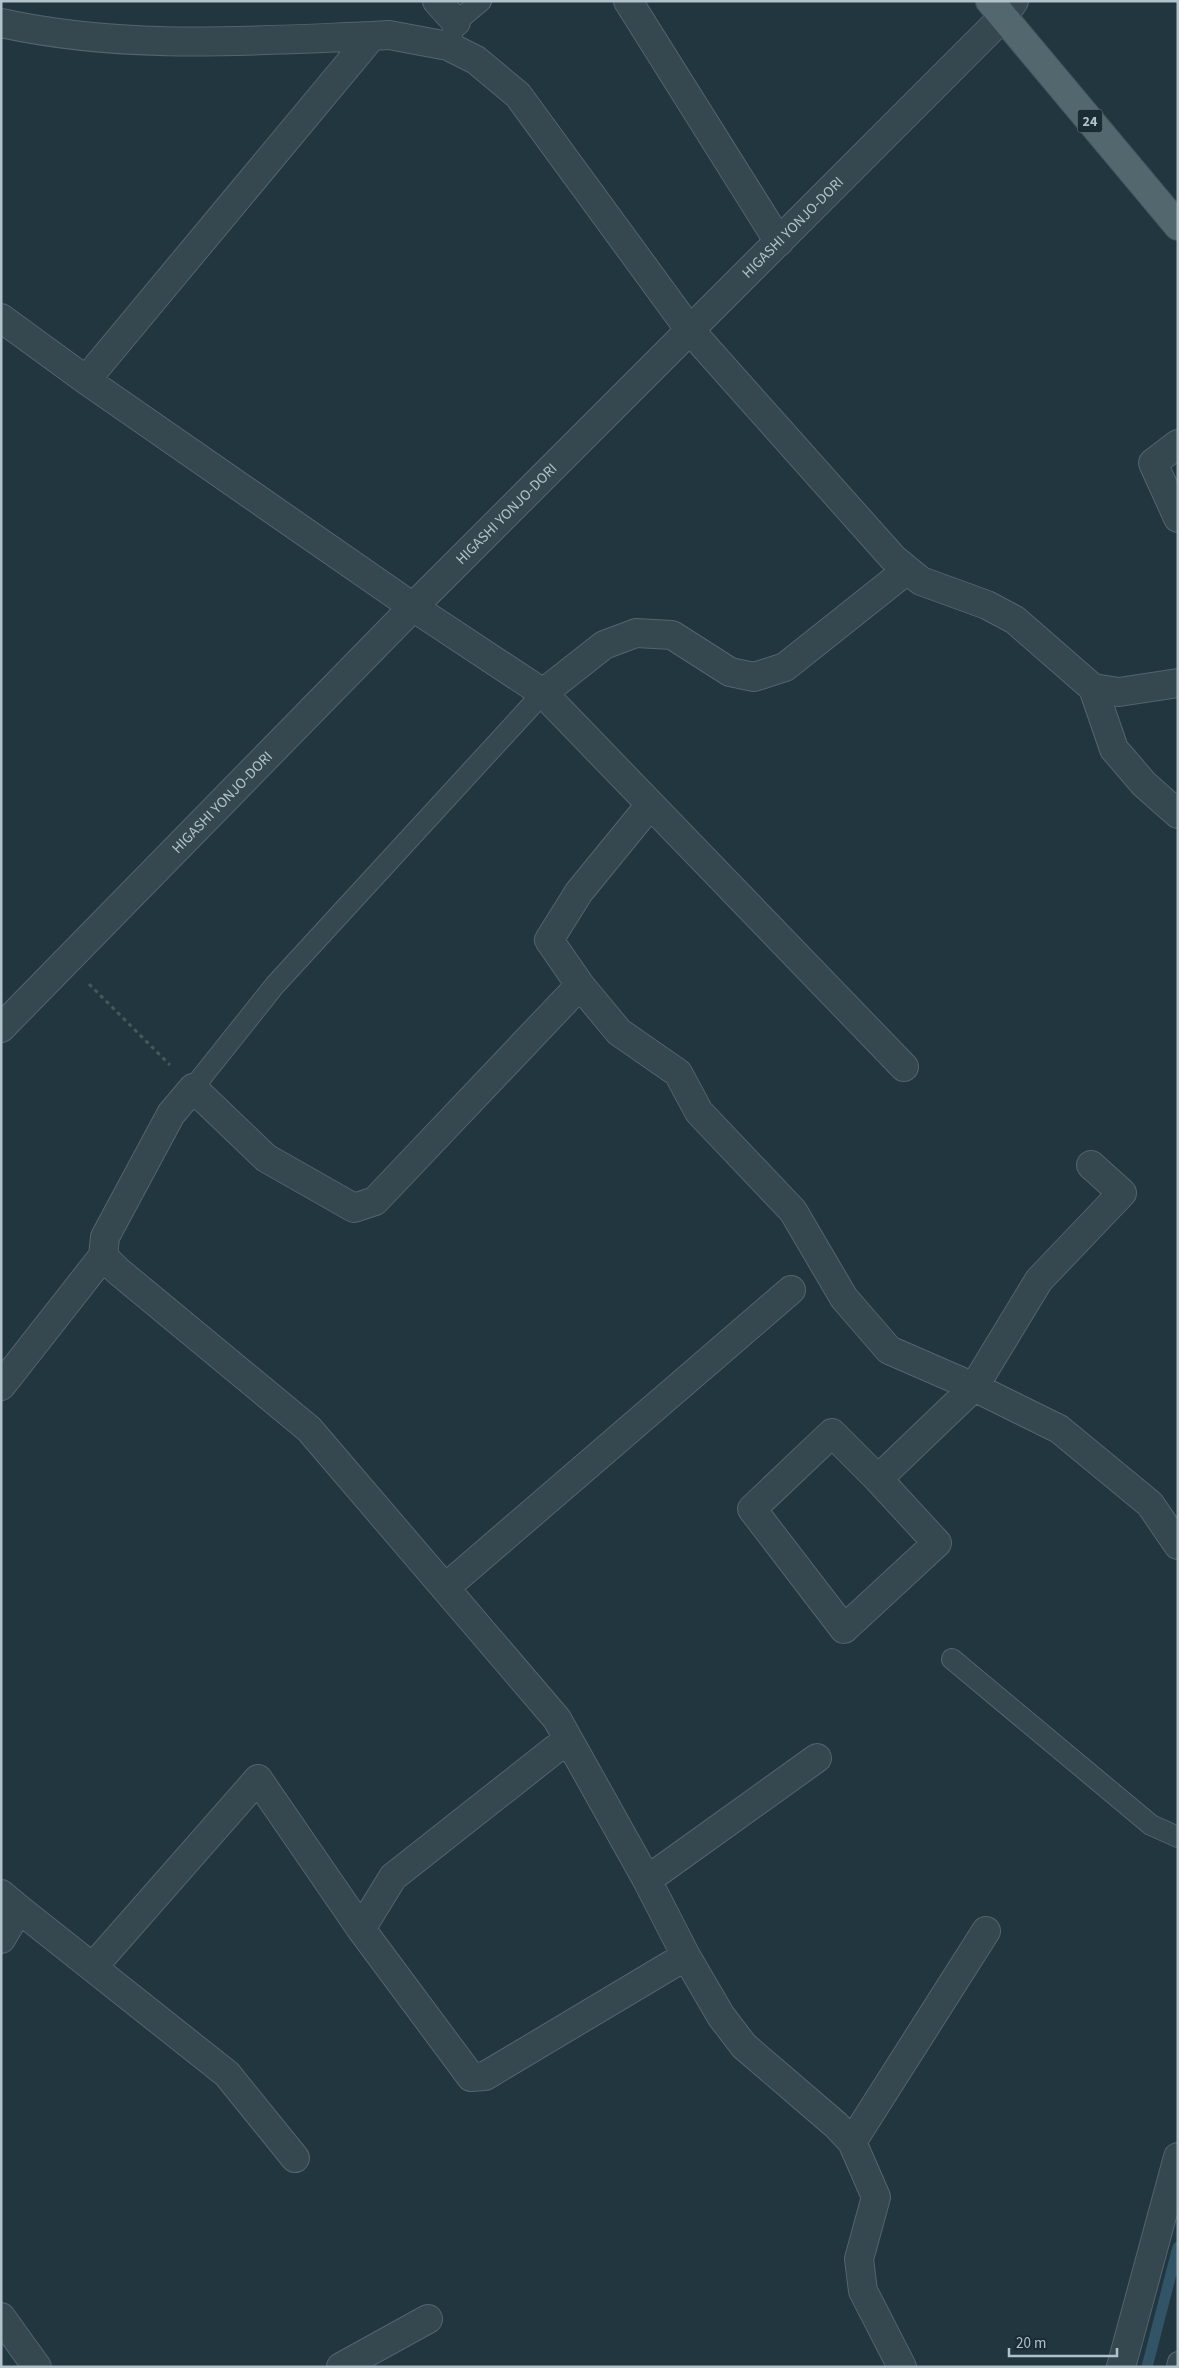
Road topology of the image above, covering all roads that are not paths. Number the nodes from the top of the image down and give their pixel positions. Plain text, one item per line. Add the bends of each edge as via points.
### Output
1 (437, 1) edge
2 (481, 1) edge
3 (628, 1) edge
4 (1002, 6) edge
5 (1, 23) edge
6 (452, 34) junction
7 (372, 36) junction
8 (1178, 226) edge
9 (779, 242) junction
10 (1, 318) edge
11 (689, 329) junction
12 (86, 380) junction
13 (1178, 444) edge
14 (1178, 518) edge
15 (907, 570) junction
16 (413, 607) junction
17 (1178, 683) edge
18 (1093, 688) junction
19 (542, 693) junction
20 (650, 805) junction
21 (1178, 814) edge
22 (580, 985) junction
23 (1, 1028) edge
24 (904, 1067) dead end
25 (193, 1088) junction
26 (1091, 1165) dead end
27 (103, 1256) junction
28 (791, 1290) dead end
29 (1, 1386) edge
30 (974, 1387) junction
31 (878, 1479) junction
32 (1178, 1545) edge
33 (445, 1588) junction
34 (952, 1659) dead end
35 (568, 1739) junction
36 (816, 1758) dead end
37 (1178, 1837) edge
38 (648, 1880) junction
39 (10, 1902) edge
40 (361, 1929) junction
41 (986, 1931) dead end
42 (1, 1939) edge
43 (686, 1956) junction
44 (93, 1966) junction
45 (852, 2142) junction
46 (1178, 2157) edge
47 (295, 2158) dead end
48 (1, 2318) edge
49 (428, 2319) dead end
50 (1178, 2362) edge
51 (37, 2367) edge
52 (341, 2367) edge
53 (902, 2367) edge
54 (1121, 2367) edge
55 (1176, 2367) edge

1 - 6 street
2 - 6 lane
3 - 9 street
4 - 8 main road, 24
4 - 9 street, HIGASHI YONJO-DORI
5 - 7 street via 41,32 118,41 192,43
6 - 7 street
6 - 11 street via 476,60 518,95
7 - 12 street
9 - 11 street, HIGASHI YONJO-DORI
10 - 12 street
11 - 15 street
11 - 16 street, HIGASHI YONJO-DORI
12 - 16 street
13 - 14 street via 1153,463
15 - 18 street via 920,581 987,604 1015,620
15 - 19 street via 785,667 754,677 730,672 672,635 636,633 604,645
16 - 19 street
16 - 23 street, HIGASHI YONJO-DORI
17 - 18 street via 1119,692
18 - 21 street via 1114,749 1144,784
19 - 20 street
19 - 25 lane via 275,985
20 - 22 street via 579,892 550,940
20 - 24 street
22 - 25 street via 375,1201 354,1208 266,1158
22 - 30 street via 619,1032 678,1073 699,1112 793,1211 844,1298 889,1350
25 - 27 street via 171,1114 105,1237
26 - 30 street via 1122,1193 1039,1280
27 - 29 street
27 - 33 street via 309,1429
28 - 33 street
30 - 31 street
30 - 32 street via 1060,1429 1150,1504
31 - 31 street via 936,1543 844,1629 752,1509 832,1433
33 - 35 street via 557,1719
34 - 37 lane via 1151,1824
35 - 38 street
35 - 40 street via 393,1877
36 - 38 street
38 - 43 street
39 - 42 street
39 - 44 street
40 - 43 street via 471,2077 485,2076
40 - 44 street via 258,1779
41 - 45 street
43 - 45 street via 721,2016 744,2046
44 - 47 street via 227,2074
45 - 53 street via 876,2197 859,2259 863,2291
46 - 54 street
48 - 51 street
49 - 52 street
50 - 55 lane

